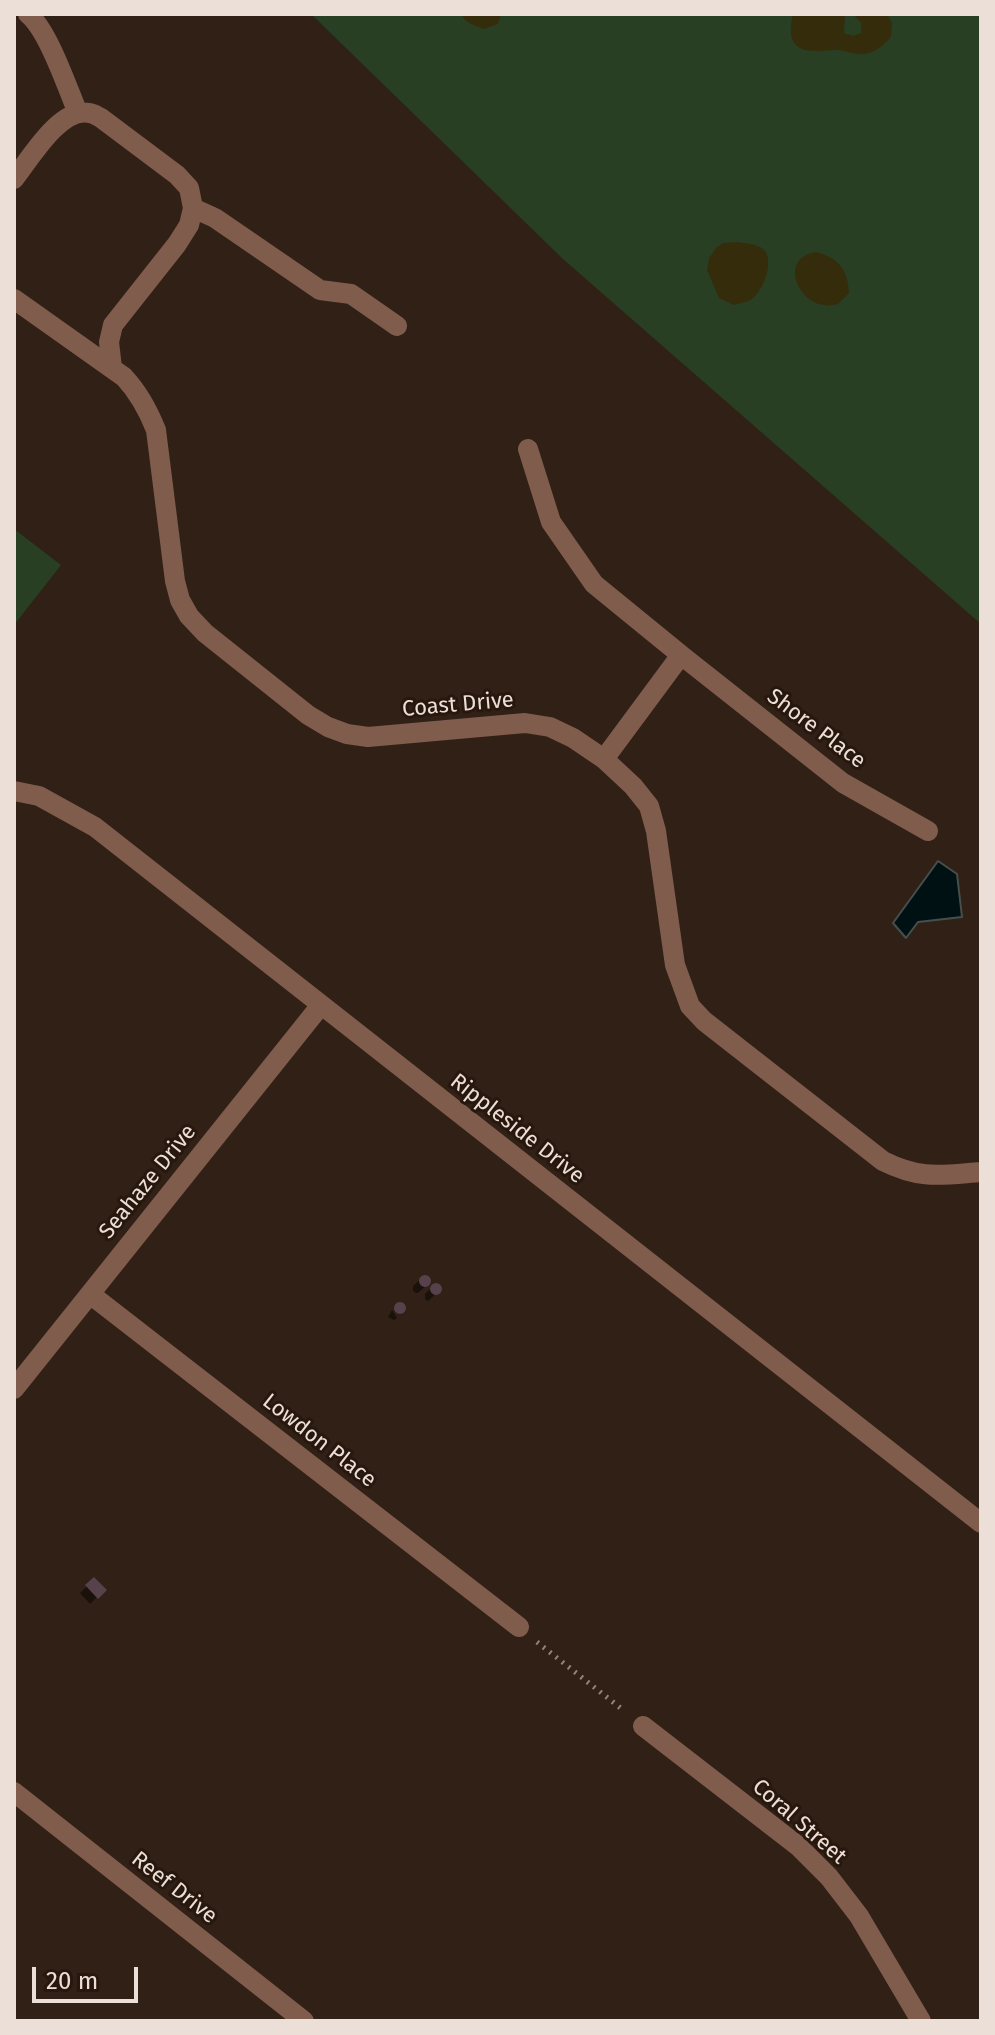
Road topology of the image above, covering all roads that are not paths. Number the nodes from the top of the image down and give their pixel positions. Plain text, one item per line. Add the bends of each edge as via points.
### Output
1 (28, 14) edge
2 (78, 113) junction
3 (14, 179) edge
4 (193, 208) junction
5 (14, 299) edge
6 (397, 326) dead end
7 (112, 368) junction
8 (528, 449) dead end
9 (681, 655) junction
10 (604, 759) junction
11 (14, 791) edge
12 (928, 831) dead end
13 (321, 1005) junction
14 (981, 1172) edge
15 (90, 1294) junction
16 (14, 1389) edge
17 (981, 1523) edge
18 (519, 1627) road end
19 (643, 1726) road end
20 (14, 1792) edge
21 (304, 2021) edge
22 (921, 2021) edge

1 - 2 street via 36,20
2 - 3 street via 58,123
2 - 4 street via 101,118 177,175 189,188
4 - 6 street via 320,290 351,294
4 - 7 street via 177,244 113,325
5 - 7 street, Coast Drive
7 - 10 street, Coast Drive via 136,389 156,430 175,581 189,616 308,715 347,734 368,737 525,723 550,727
8 - 9 street, Shore Place via 551,522 594,584
9 - 10 street
9 - 12 street, Shore Place via 843,783
10 - 14 street, Coast Drive via 649,806 675,965 690,1006 883,1161 917,1175
11 - 13 street, Rippleside Drive via 39,796 95,827
13 - 15 street, Seahaze Drive
13 - 17 street, Rippleside Drive
15 - 16 street, Seahaze Drive
15 - 18 street, Lowdon Place
19 - 22 street, Coral Street via 798,1846 829,1877 859,1916
20 - 21 street, Reef Drive

